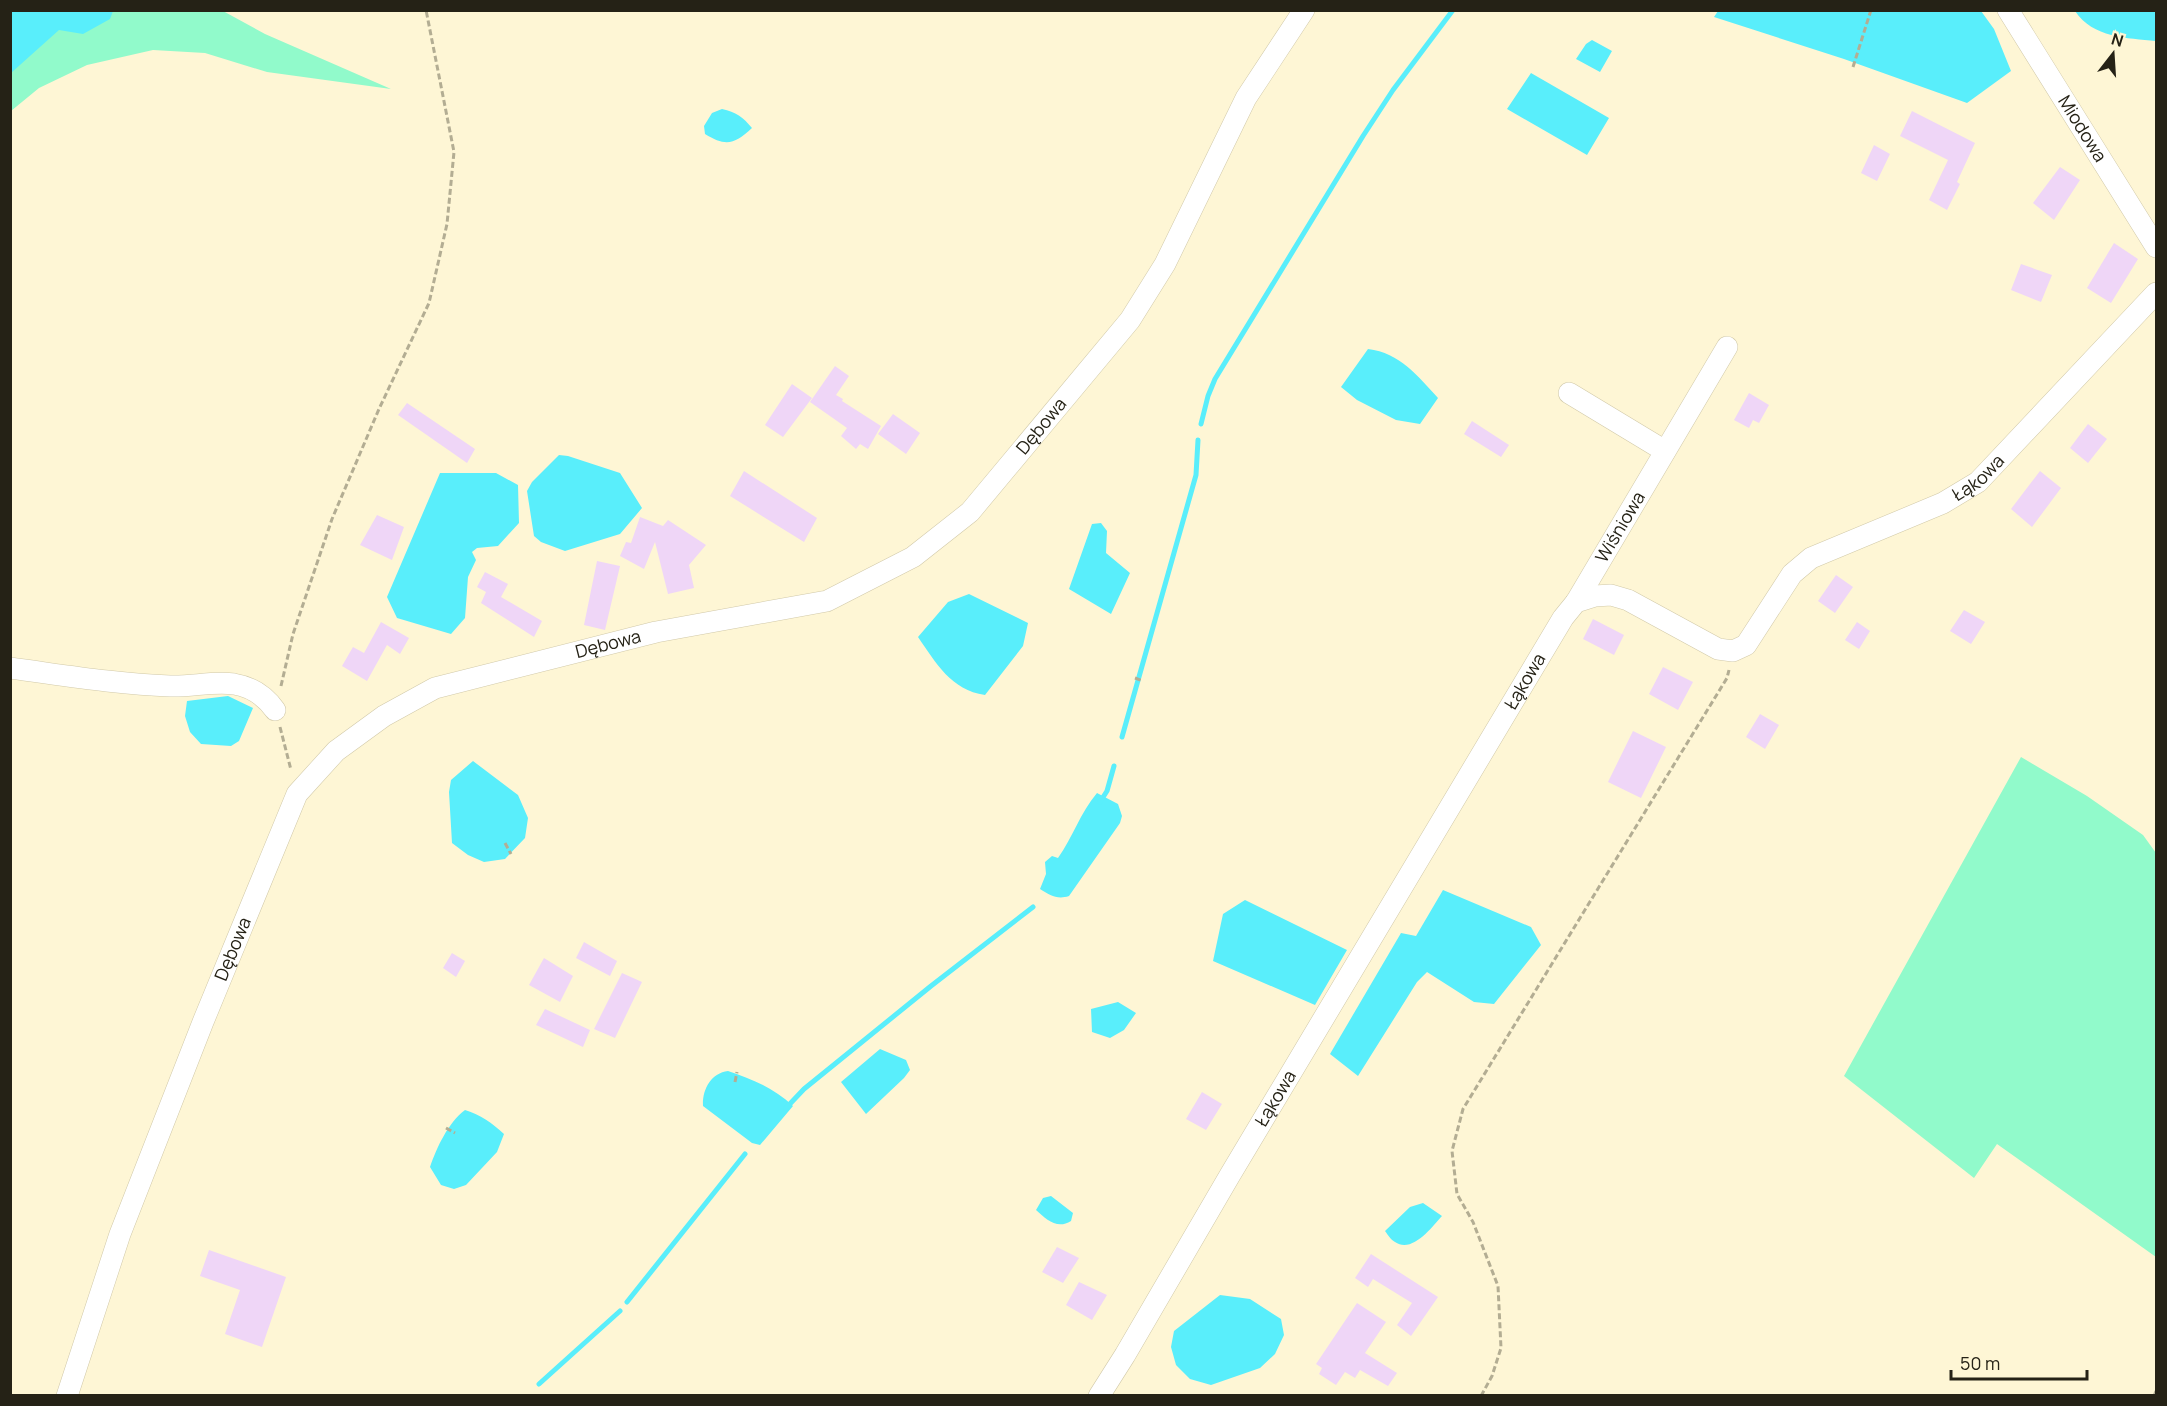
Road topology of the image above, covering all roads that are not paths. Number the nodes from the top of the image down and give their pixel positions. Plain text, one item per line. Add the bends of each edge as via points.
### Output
1 (1304, 10) edge
2 (2008, 10) edge
3 (2157, 247) edge
4 (2157, 292) edge
5 (1727, 347) dead end
6 (1569, 393) dead end
7 (1665, 451) junction
8 (1576, 602) junction
9 (10, 668) edge
10 (275, 710) road end
11 (67, 1395) edge
12 (1099, 1395) edge

1 - 11 street, Dębowa via 1246,98 1165,264 1130,320 970,512 913,557 827,601 656,632 435,688 336,751 297,794 120,1234
2 - 3 street, Miodowa
4 - 8 street, Łąkowa via 1978,482 1943,503 1812,558 1792,574 1746,645 1733,651 1718,649 1628,600 1611,595
5 - 7 street, Wiśniowa
6 - 7 street
7 - 8 street, Wiśniowa
8 - 12 street, Łąkowa
9 - 10 street via 172,687 233,684 266,697

